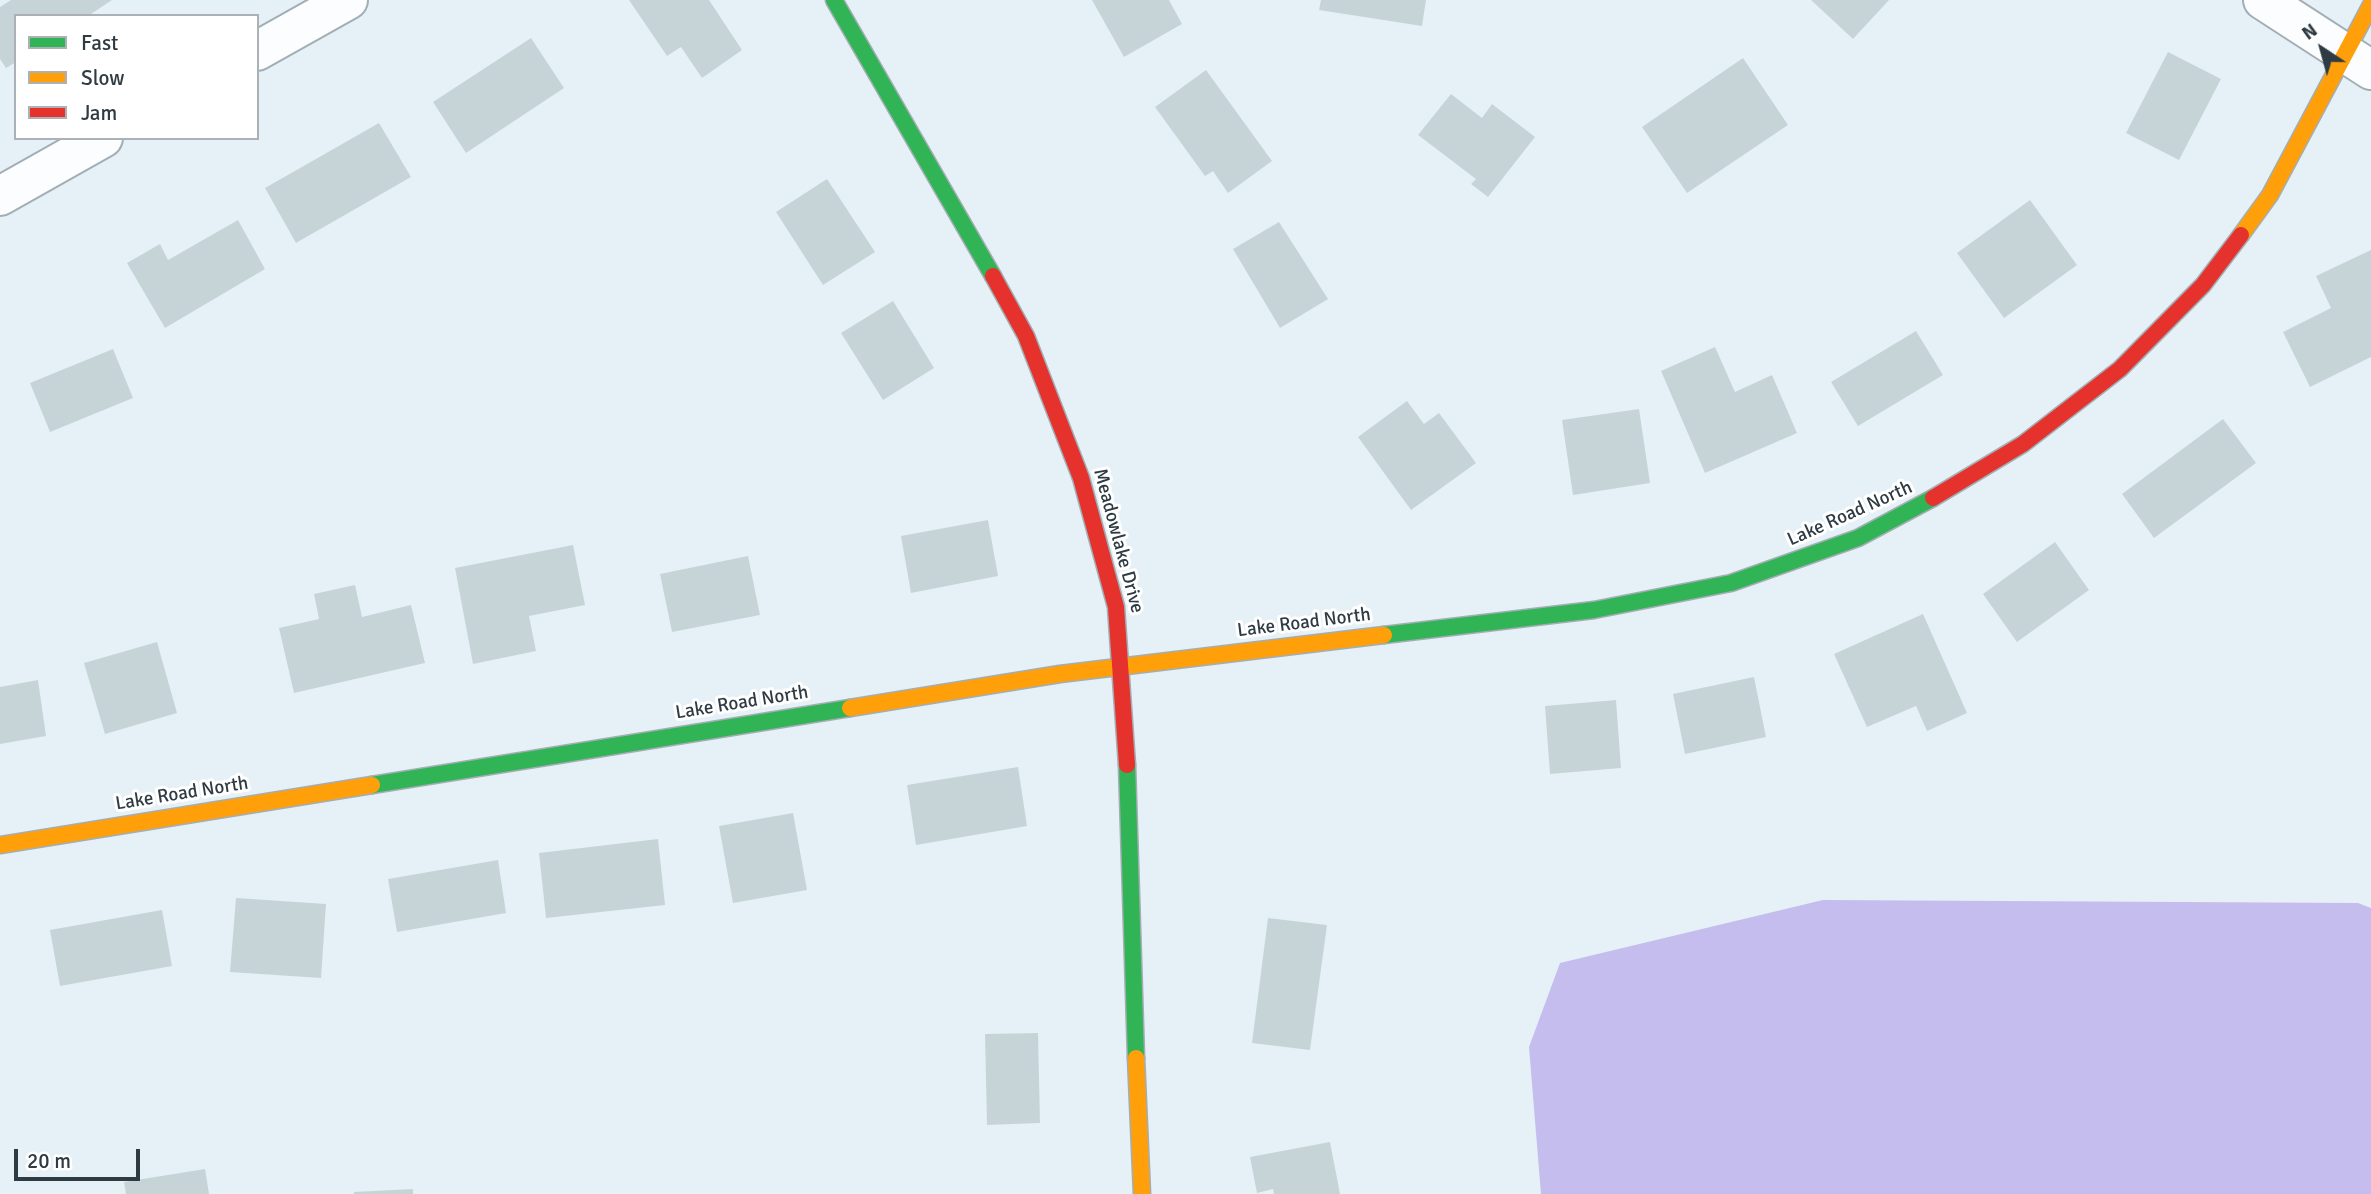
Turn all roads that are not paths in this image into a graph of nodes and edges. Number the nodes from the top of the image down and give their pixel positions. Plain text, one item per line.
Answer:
1 (348, 0) edge
2 (834, 0) edge
3 (2263, 0) edge
4 (2371, 5) edge
5 (259, 50) edge
6 (2359, 61) edge
7 (99, 140) edge
8 (0, 196) edge
9 (1122, 665) junction
10 (0, 845) edge
11 (1142, 1194) edge

1 - 5 street
2 - 9 street, Meadowlake Drive
3 - 6 street
4 - 6 street, Lake Road North
6 - 9 street, Lake Road North
7 - 8 street
9 - 10 street, Lake Road North
9 - 11 street, Meadowlake Drive

